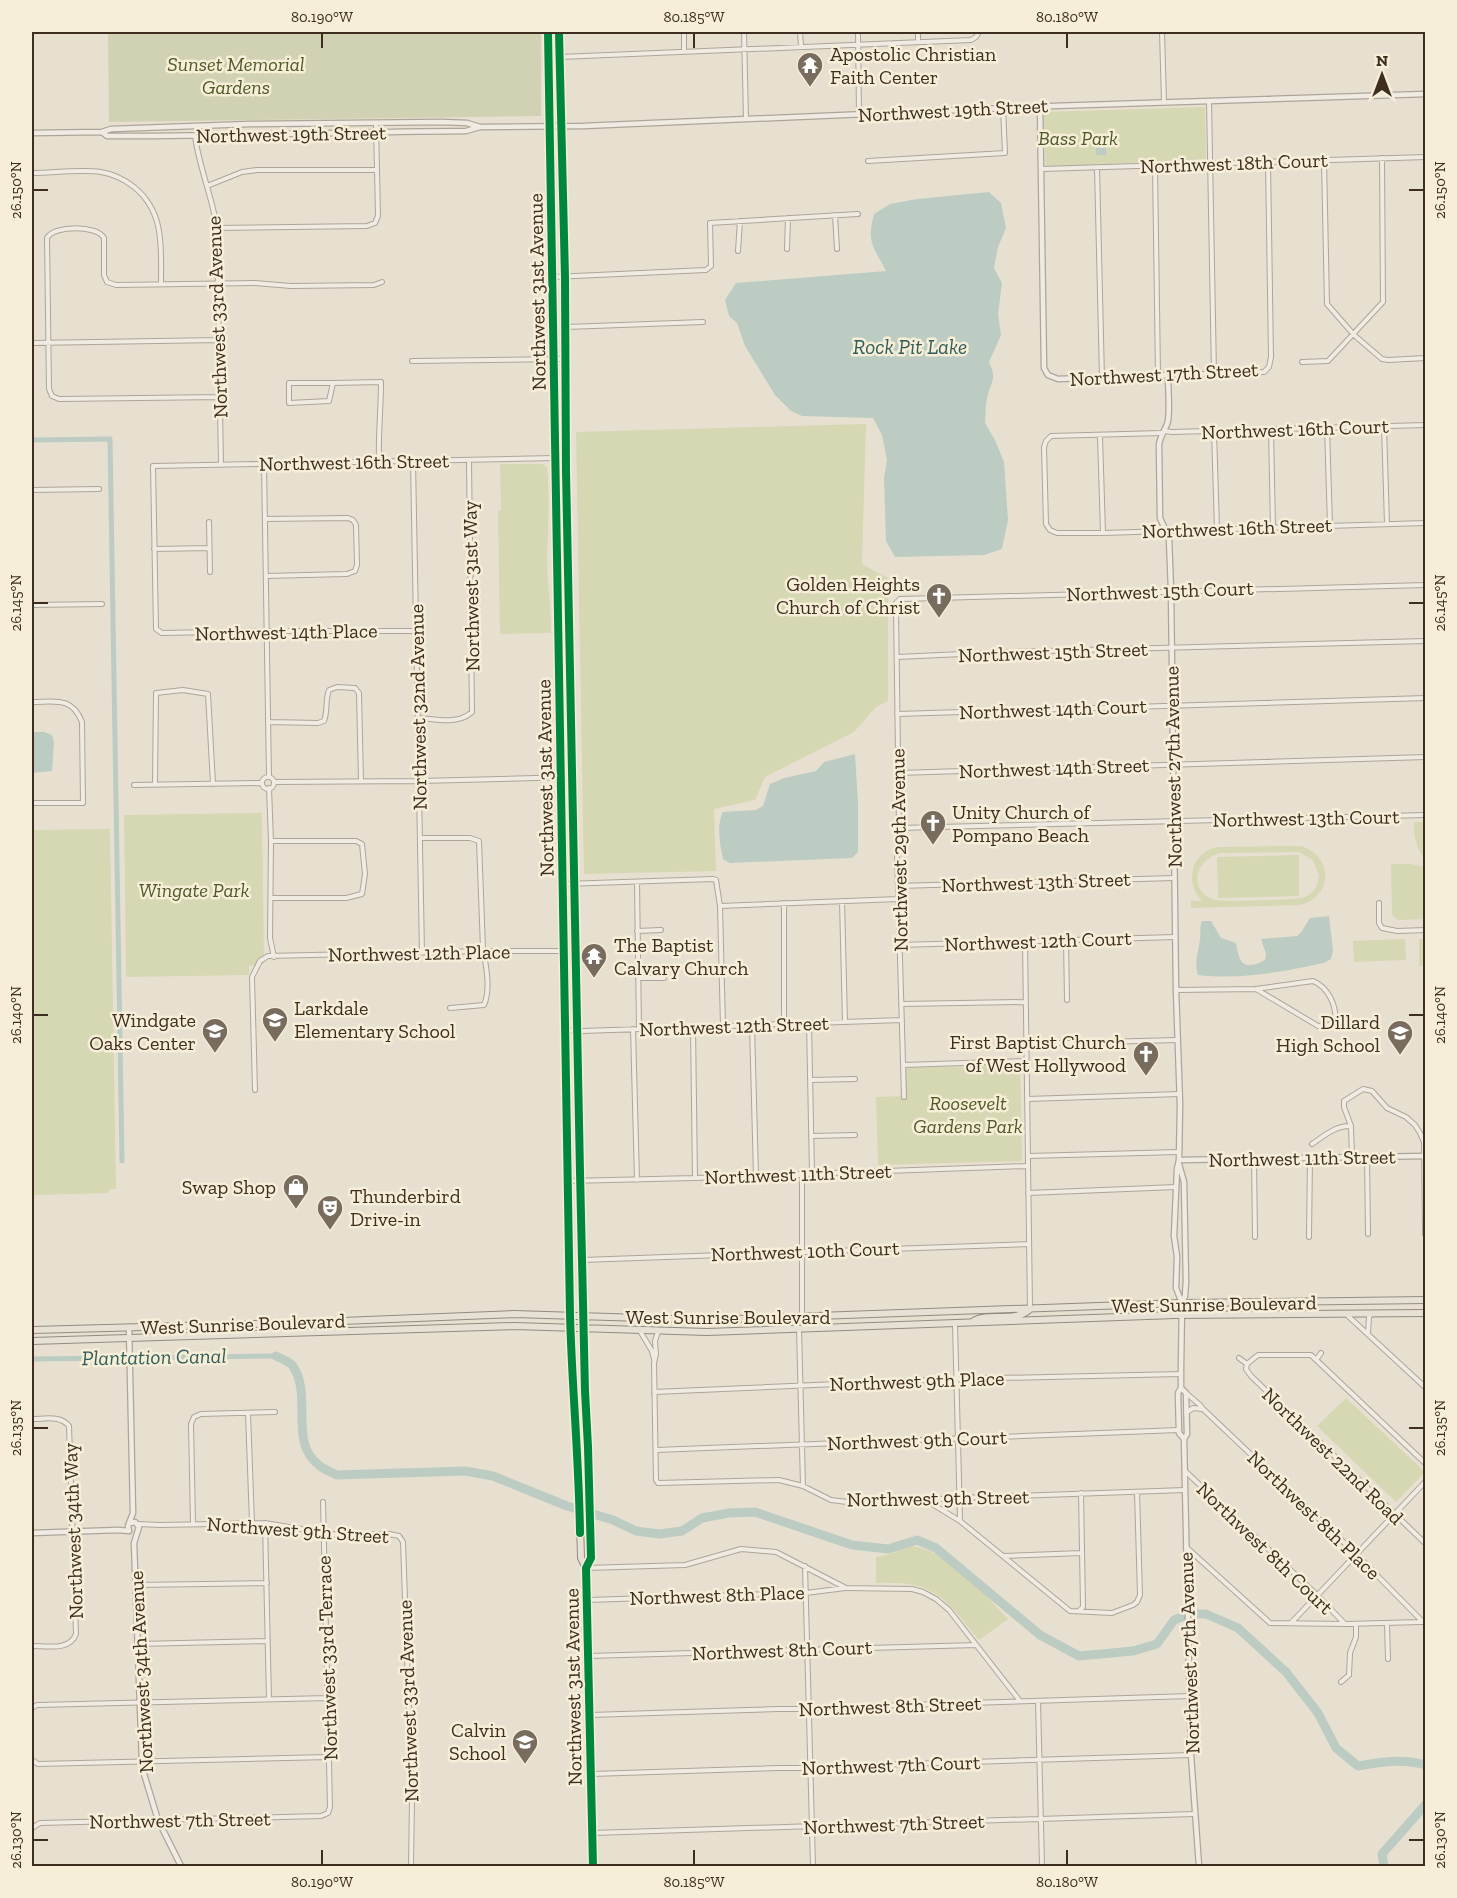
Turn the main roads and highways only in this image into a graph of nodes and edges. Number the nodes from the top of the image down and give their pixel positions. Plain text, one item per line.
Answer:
1 (548, 32) edge
2 (559, 32) edge
3 (555, 458) junction
4 (566, 471) junction
5 (565, 951) junction
6 (576, 970) junction
7 (1425, 1300) edge
8 (1030, 1309) junction
9 (1425, 1313) edge
10 (570, 1315) junction
11 (583, 1316) junction
12 (802, 1318) junction
13 (814, 1318) junction
14 (971, 1323) junction
15 (570, 1329) junction
16 (583, 1329) junction
17 (783, 1329) junction
18 (799, 1329) junction
19 (32, 1330) edge
20 (32, 1341) edge
21 (578, 1452) junction
22 (589, 1467) junction
23 (586, 1568) junction
24 (593, 1866) edge

1 - 3 main road, Northwest 31st Avenue
2 - 4 main road, Northwest 31st Avenue
3 - 4 main road
3 - 5 main road, Northwest 31st Avenue
4 - 6 main road, Northwest 31st Avenue
5 - 6 main road
5 - 10 main road, Northwest 31st Avenue
6 - 11 main road, Northwest 31st Avenue
7 - 8 main road, West Sunrise Boulevard
8 - 13 main road, West Sunrise Boulevard
8 - 14 main road
9 - 14 main road, West Sunrise Boulevard
10 - 11 main road, West Sunrise Boulevard
10 - 15 main road, Northwest 31st Avenue
10 - 19 main road, West Sunrise Boulevard
11 - 12 main road, West Sunrise Boulevard
11 - 16 main road, Northwest 31st Avenue
12 - 13 main road, West Sunrise Boulevard
12 - 17 main road
13 - 18 main road
14 - 18 main road, West Sunrise Boulevard
15 - 16 main road, West Sunrise Boulevard
15 - 20 main road, West Sunrise Boulevard
15 - 21 main road, Northwest 31st Avenue
16 - 17 main road, West Sunrise Boulevard
16 - 22 main road, Northwest 31st Avenue
17 - 18 main road, West Sunrise Boulevard
21 - 22 main road
21 - 23 main road, Northwest 31st Avenue
22 - 23 main road, Northwest 31st Avenue
23 - 24 main road, Northwest 31st Avenue

